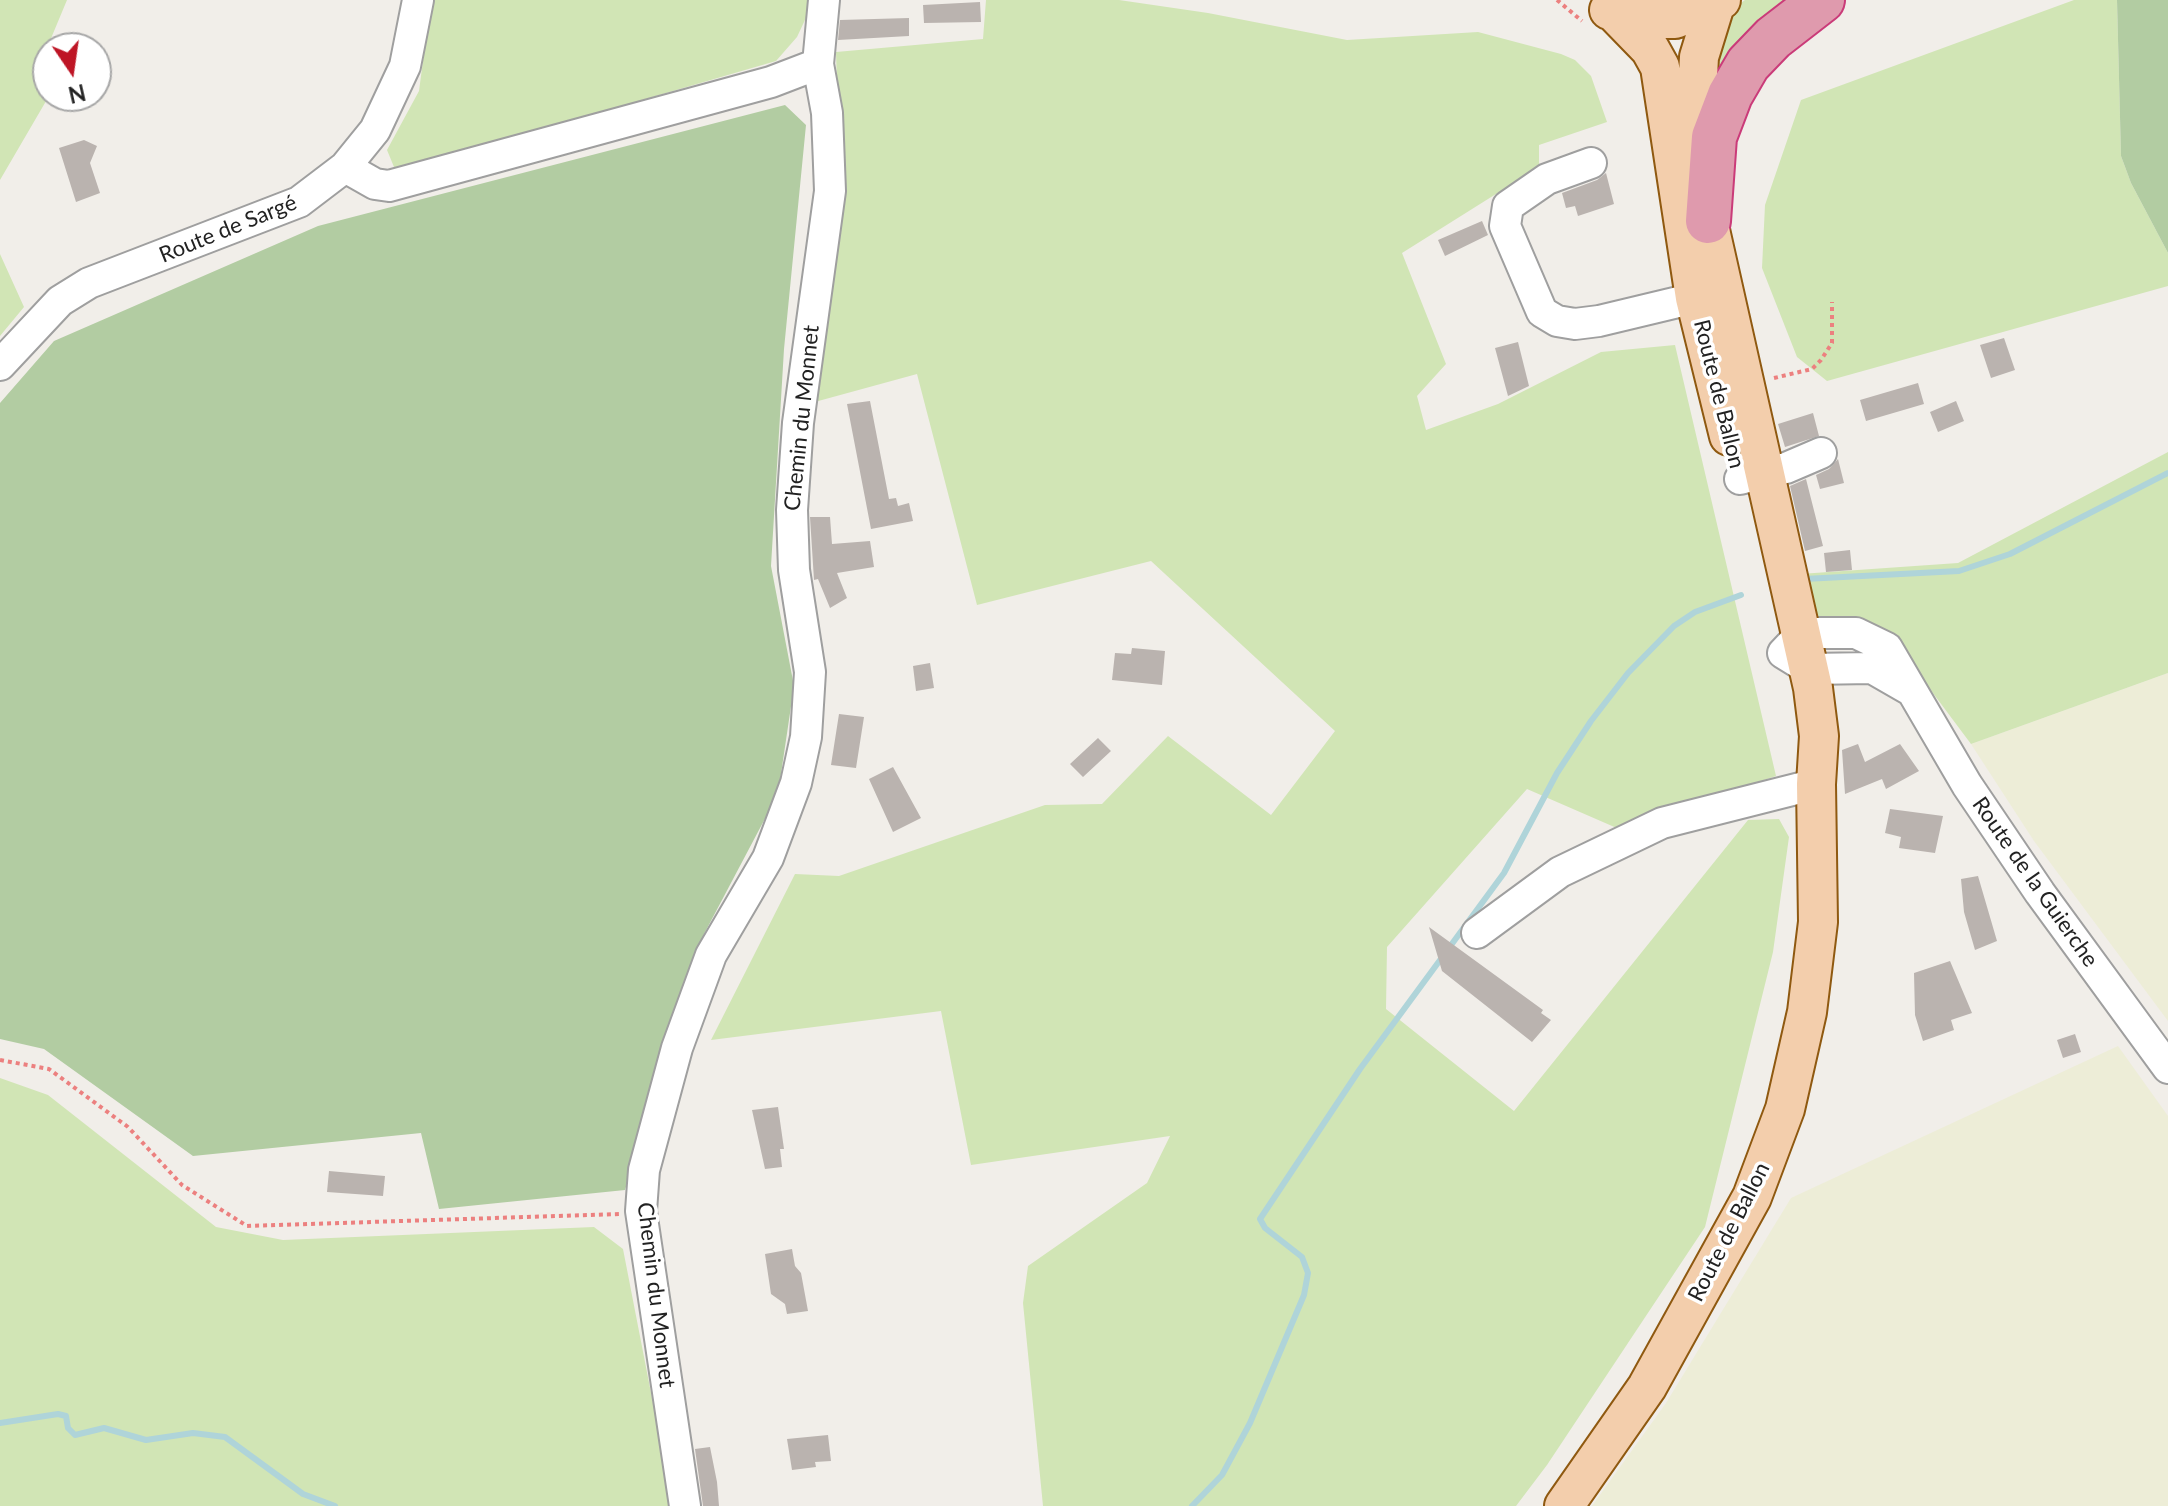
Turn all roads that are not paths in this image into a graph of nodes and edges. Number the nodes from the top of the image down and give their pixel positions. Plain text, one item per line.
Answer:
1 (418, 0) edge
2 (824, 0) edge
3 (1822, 0) edge
4 (1718, 2) edge
5 (1605, 7) edge
6 (818, 64) junction
7 (1591, 163) dead end
8 (345, 167) junction
9 (1708, 221) junction
10 (1708, 290) junction
11 (0, 365) edge
12 (1821, 453) dead end
13 (1752, 476) junction
14 (1798, 652) junction
15 (1816, 784) junction
16 (1477, 933) dead end
17 (2168, 1068) edge
18 (685, 1506) edge
19 (1564, 1506) edge

1 - 8 street, Route de Sargé
2 - 6 street, Chemin du Monnet
3 - 9 highway
4 - 5 main road
4 - 9 main road, Route de Ballon
5 - 10 main road, Route de Ballon
6 - 8 street
6 - 18 street, Chemin du Monnet
7 - 10 street
8 - 11 street, Route de Sargé
9 - 10 main road, Route de Ballon
10 - 13 main road, Route de Ballon
10 - 13 main road, Route de Ballon
12 - 13 street
13 - 14 main road, Route de Ballon
14 - 15 main road, Route de Ballon
14 - 17 street, Route de la Guierche
15 - 16 street
15 - 19 main road, Route de Ballon

